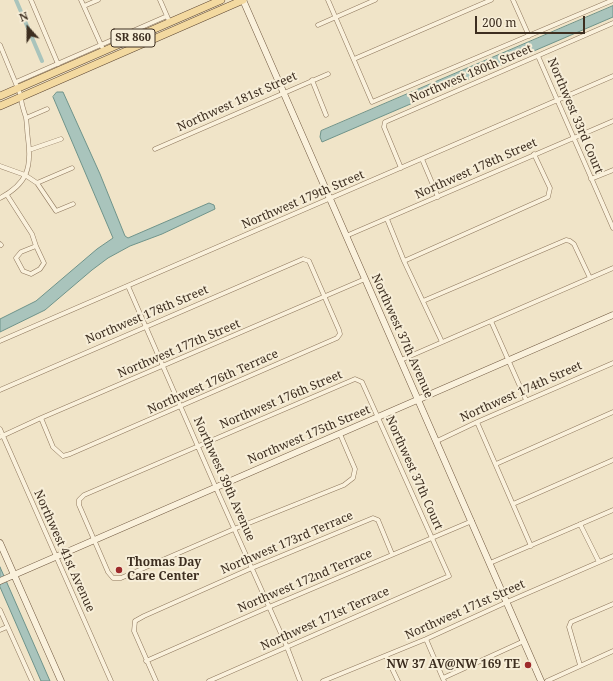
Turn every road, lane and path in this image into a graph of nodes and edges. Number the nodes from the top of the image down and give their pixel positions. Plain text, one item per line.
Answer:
1 (31, 0) edge
2 (82, 0) edge
3 (98, 0) edge
4 (160, 0) edge
5 (221, 0) edge
6 (243, 0) edge
7 (328, 0) edge
8 (375, 0) edge
9 (491, 0) edge
10 (513, 0) edge
11 (613, 0) edge
12 (84, 6) junction
13 (335, 17) junction
14 (168, 19) junction
15 (613, 23) edge
16 (318, 25) dead end
17 (529, 36) junction
18 (0, 45) edge
19 (102, 48) junction
20 (538, 56) junction
21 (354, 59) junction
22 (58, 64) junction
23 (94, 64) junction
24 (328, 74) dead end
25 (613, 76) edge
26 (312, 80) junction
27 (17, 85) junction
28 (284, 92) junction
29 (0, 96) edge
30 (21, 96) junction
31 (557, 100) junction
32 (0, 106) edge
33 (47, 109) dead end
34 (326, 115) dead end
35 (26, 118) junction
36 (613, 121) edge
37 (574, 138) junction
38 (61, 139) dead end
39 (155, 149) dead end
40 (30, 150) junction
41 (534, 154) junction
42 (422, 159) junction
43 (0, 166) edge
44 (72, 168) dead end
45 (401, 168) junction
46 (613, 170) edge
47 (25, 176) junction
48 (591, 179) junction
49 (37, 183) junction
50 (6, 195) junction
51 (438, 197) junction
52 (0, 198) edge
53 (330, 199) junction
54 (73, 204) dead end
55 (387, 219) junction
56 (611, 220) edge
57 (613, 228) edge
58 (346, 236) junction
59 (36, 246) junction
60 (404, 261) junction
61 (613, 268) edge
62 (590, 278) junction
63 (365, 279) junction
64 (128, 286) junction
65 (325, 296) junction
66 (423, 301) junction
67 (613, 315) edge
68 (491, 320) junction
69 (146, 326) junction
70 (0, 342) edge
71 (442, 342) junction
72 (400, 360) junction
73 (508, 361) junction
74 (613, 363) edge
75 (163, 367) junction
76 (360, 380) joint
77 (0, 390) edge
78 (418, 400) junction
79 (526, 400) junction
80 (181, 407) junction
81 (613, 412) edge
82 (378, 417) junction
83 (40, 418) junction
84 (477, 422) junction
85 (0, 429) edge
86 (340, 434) junction
87 (1, 436) edge
88 (436, 441) junction
89 (198, 446) junction
90 (613, 460) edge
91 (496, 464) junction
92 (216, 488) junction
93 (513, 504) junction
94 (613, 510) edge
95 (472, 521) junction
96 (580, 524) junction
97 (234, 529) junction
98 (432, 538) junction
99 (94, 540) junction
100 (0, 543) edge
101 (531, 546) junction
102 (392, 554) junction
103 (613, 556) edge
104 (56, 557) junction
105 (599, 562) junction
106 (490, 563) junction
107 (252, 568) junction
108 (14, 575) junction
109 (449, 576) joint
110 (3, 580) edge
111 (507, 602) junction
112 (613, 604) edge
113 (269, 606) junction
114 (0, 610) edge
115 (8, 627) junction
116 (0, 630) edge
117 (426, 639) junction
118 (524, 641) junction
119 (287, 647) junction
120 (613, 651) edge
121 (386, 656) junction
122 (146, 661) junction
123 (580, 666) junction
124 (444, 680) edge
125 (32, 681) edge
126 (61, 681) edge
127 (111, 681) edge
128 (156, 681) edge
129 (209, 681) edge
130 (300, 681) edge
131 (323, 681) edge
132 (398, 681) edge
133 (541, 681) edge
134 (547, 681) edge

1 - 22 street
2 - 12 street
3 - 12 street
4 - 14 street
5 - 14 main road, SR 860
6 - 23 main road, SR 860
6 - 28 street, Northwest 37th Avenue
7 - 13 street
8 - 13 street
9 - 21 street
10 - 17 street
11 - 17 street, Northwest 180th Street
12 - 19 street
13 - 16 street
13 - 21 street
14 - 19 main road, SR 860
15 - 20 street, Northwest 180th Street
17 - 21 street, Northwest 180th Street
18 - 27 street
19 - 22 street
19 - 23 main road
19 - 27 main road, SR 860
20 - 31 street, Northwest 33rd Court
20 - 45 street, Northwest 180th Street
22 - 27 street
23 - 30 main road, SR 860
24 - 26 street, Northwest 181st Street
25 - 31 street, Northwest 179th Street
26 - 28 street, Northwest 181st Street
26 - 34 street
27 - 29 main road, SR 860
27 - 30 street
28 - 39 street, Northwest 181st Street
28 - 53 street, Northwest 37th Avenue
30 - 32 main road, SR 860
30 - 35 street
31 - 37 street, Northwest 33rd Court
31 - 42 street, Northwest 179th Street
33 - 35 street
35 - 40 street
36 - 37 street, Northwest 178th Street
37 - 41 street, Northwest 178th Street
37 - 48 street, Northwest 33rd Court
38 - 40 street
40 - 47 street
41 - 51 street, Northwest 178th Street
41 - 60 street
42 - 45 street, Northwest 179th Street
42 - 51 street
43 - 47 street
44 - 49 street
45 - 53 street, Northwest 179th Street
46 - 48 street
47 - 49 street
47 - 50 street
48 - 56 street, Northwest 33rd Court
49 - 54 street
50 - 52 street
50 - 59 street
51 - 55 street, Northwest 178th Street
53 - 58 street, Northwest 37th Avenue
53 - 64 street, Northwest 179th Street
55 - 58 street, Northwest 178th Street
55 - 60 street
56 - 57 street, Northwest 33rd Court
58 - 63 street, Northwest 37th Avenue
59 - 59 street
60 - 66 street
61 - 62 street
62 - 66 street
62 - 68 street
63 - 65 street, Northwest 177th Street
63 - 72 street, Northwest 37th Avenue
64 - 69 street, Northwest 39th Avenue
64 - 70 street, Northwest 179th Street
65 - 69 street, Northwest 178th Street
65 - 75 street, Northwest 177th Street
65 - 80 street, Northwest 176th Terrace
66 - 71 street
67 - 73 street, Northwest 175th Street
68 - 71 street
68 - 73 street
69 - 75 street, Northwest 39th Avenue
69 - 77 street, Northwest 178th Street
71 - 72 street
72 - 78 street, Northwest 37th Avenue
73 - 78 street, Northwest 175th Street
73 - 79 street
74 - 79 street, Northwest 174th Street
75 - 80 street, Northwest 39th Avenue
75 - 83 street, Northwest 177th Street
76 - 82 street, Northwest 37th Court
76 - 89 street, Northwest 176th Street
78 - 82 street, Northwest 175th Street
78 - 88 street, Northwest 37th Avenue
79 - 84 street, Northwest 174th Street
80 - 83 street, Northwest 176th Terrace
80 - 89 street, Northwest 39th Avenue
81 - 91 street
82 - 86 street, Northwest 175th Street
82 - 98 street, Northwest 37th Court
83 - 87 street, Northwest 177th Street
84 - 88 street, Northwest 174th Street
84 - 91 street
85 - 87 street, Northwest 41st Avenue
86 - 92 street, Northwest 175th Street
86 - 97 street
87 - 104 street, Northwest 41st Avenue
88 - 95 street, Northwest 37th Avenue
89 - 92 street, Northwest 39th Avenue
89 - 99 street, Northwest 176th Street
90 - 93 street
91 - 93 street
92 - 97 street, Northwest 39th Avenue
92 - 99 street, Northwest 175th Street
93 - 101 street
94 - 96 street
95 - 98 street, Northwest 172nd Terrace
95 - 106 street, Northwest 37th Avenue
96 - 101 street
96 - 105 street
97 - 99 street
97 - 107 street, Northwest 39th Avenue
98 - 102 street, Northwest 172nd Terrace
98 - 109 street, Northwest 37th Court
99 - 104 street, Northwest 175th Street
100 - 108 street
101 - 106 street
102 - 107 street, Northwest 173rd Terrace
102 - 113 street, Northwest 172nd Terrace
103 - 105 street, Northwest 171st Street
104 - 108 street, Northwest 175th Street
104 - 127 street, Northwest 41st Avenue
105 - 111 street, Northwest 171st Street
106 - 111 street, Northwest 37th Avenue
107 - 113 street, Northwest 39th Avenue
107 - 122 street, Northwest 173rd Terrace
108 - 110 street, Northwest 175th Street
108 - 126 street
109 - 119 street, Northwest 171st Terrace
111 - 117 street, Northwest 171st Street
111 - 118 street, Northwest 37th Avenue
112 - 123 street
113 - 119 street, Northwest 39th Avenue
113 - 122 street, Northwest 172nd Terrace
114 - 115 street
115 - 116 street
115 - 125 street
117 - 121 street, Northwest 171st Street
117 - 124 street
118 - 124 street
118 - 133 street, Northwest 37th Avenue
119 - 129 street, Northwest 171st Terrace
119 - 130 street, Northwest 39th Avenue
120 - 123 street
121 - 131 street, Northwest 171st Street
121 - 132 street
122 - 128 street
123 - 134 street

